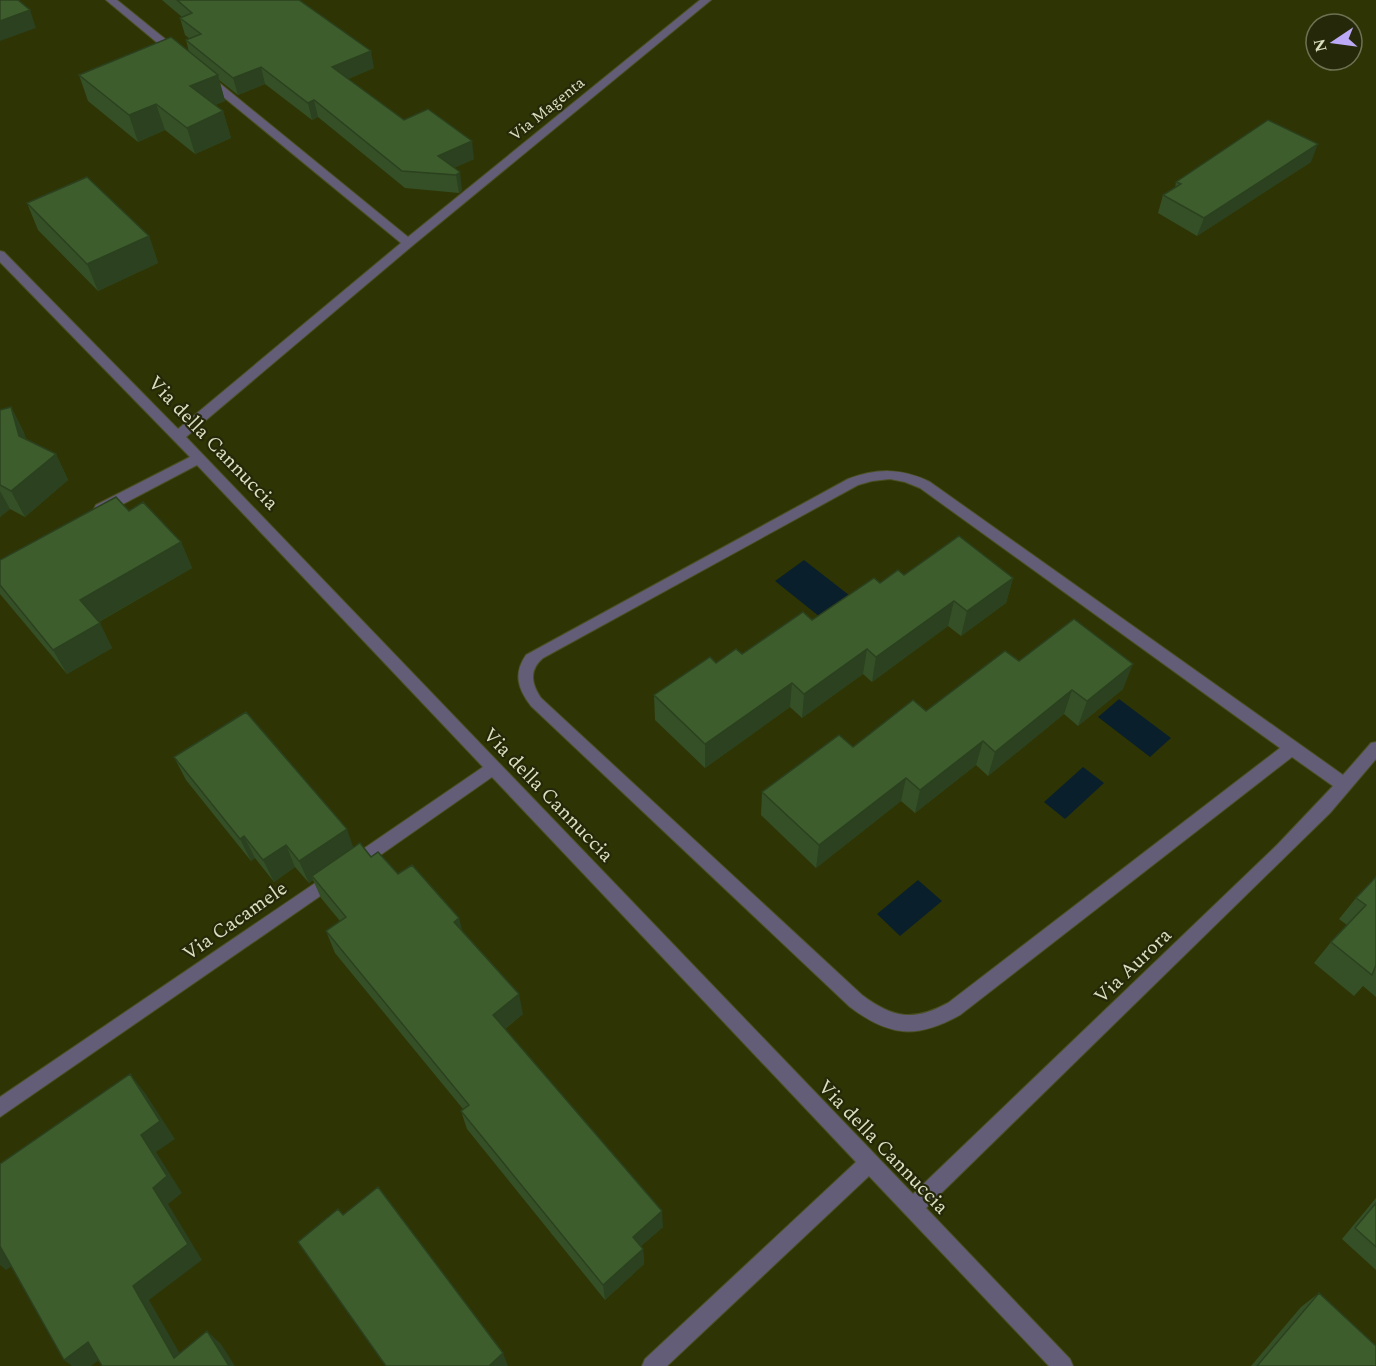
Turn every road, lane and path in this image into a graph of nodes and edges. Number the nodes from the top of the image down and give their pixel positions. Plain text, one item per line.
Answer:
1 (111, 0) edge
2 (706, 0) edge
3 (185, 61) edge
4 (194, 68) edge
5 (408, 243) junction
6 (0, 255) edge
7 (178, 436) junction
8 (199, 458) junction
9 (84, 518) edge
10 (1292, 748) junction
11 (1376, 748) edge
12 (493, 768) junction
13 (1344, 785) junction
14 (0, 1108) edge
15 (869, 1163) junction
16 (912, 1208) junction
17 (652, 1366) edge
18 (1063, 1366) edge

1 - 3 street
2 - 5 street, Via Magenta
4 - 5 street
5 - 7 street, Via Magenta
6 - 7 street, Via della Cannuccia
7 - 8 street, Via della Cannuccia
8 - 9 street
8 - 12 street, Via della Cannuccia
10 - 10 street
10 - 13 street
11 - 13 street, Via Aurora
12 - 14 street, Via Cacamele
12 - 15 street, Via della Cannuccia
13 - 16 street, Via Aurora
15 - 16 street, Via della Cannuccia
15 - 17 street
16 - 18 street, Via della Cannuccia

